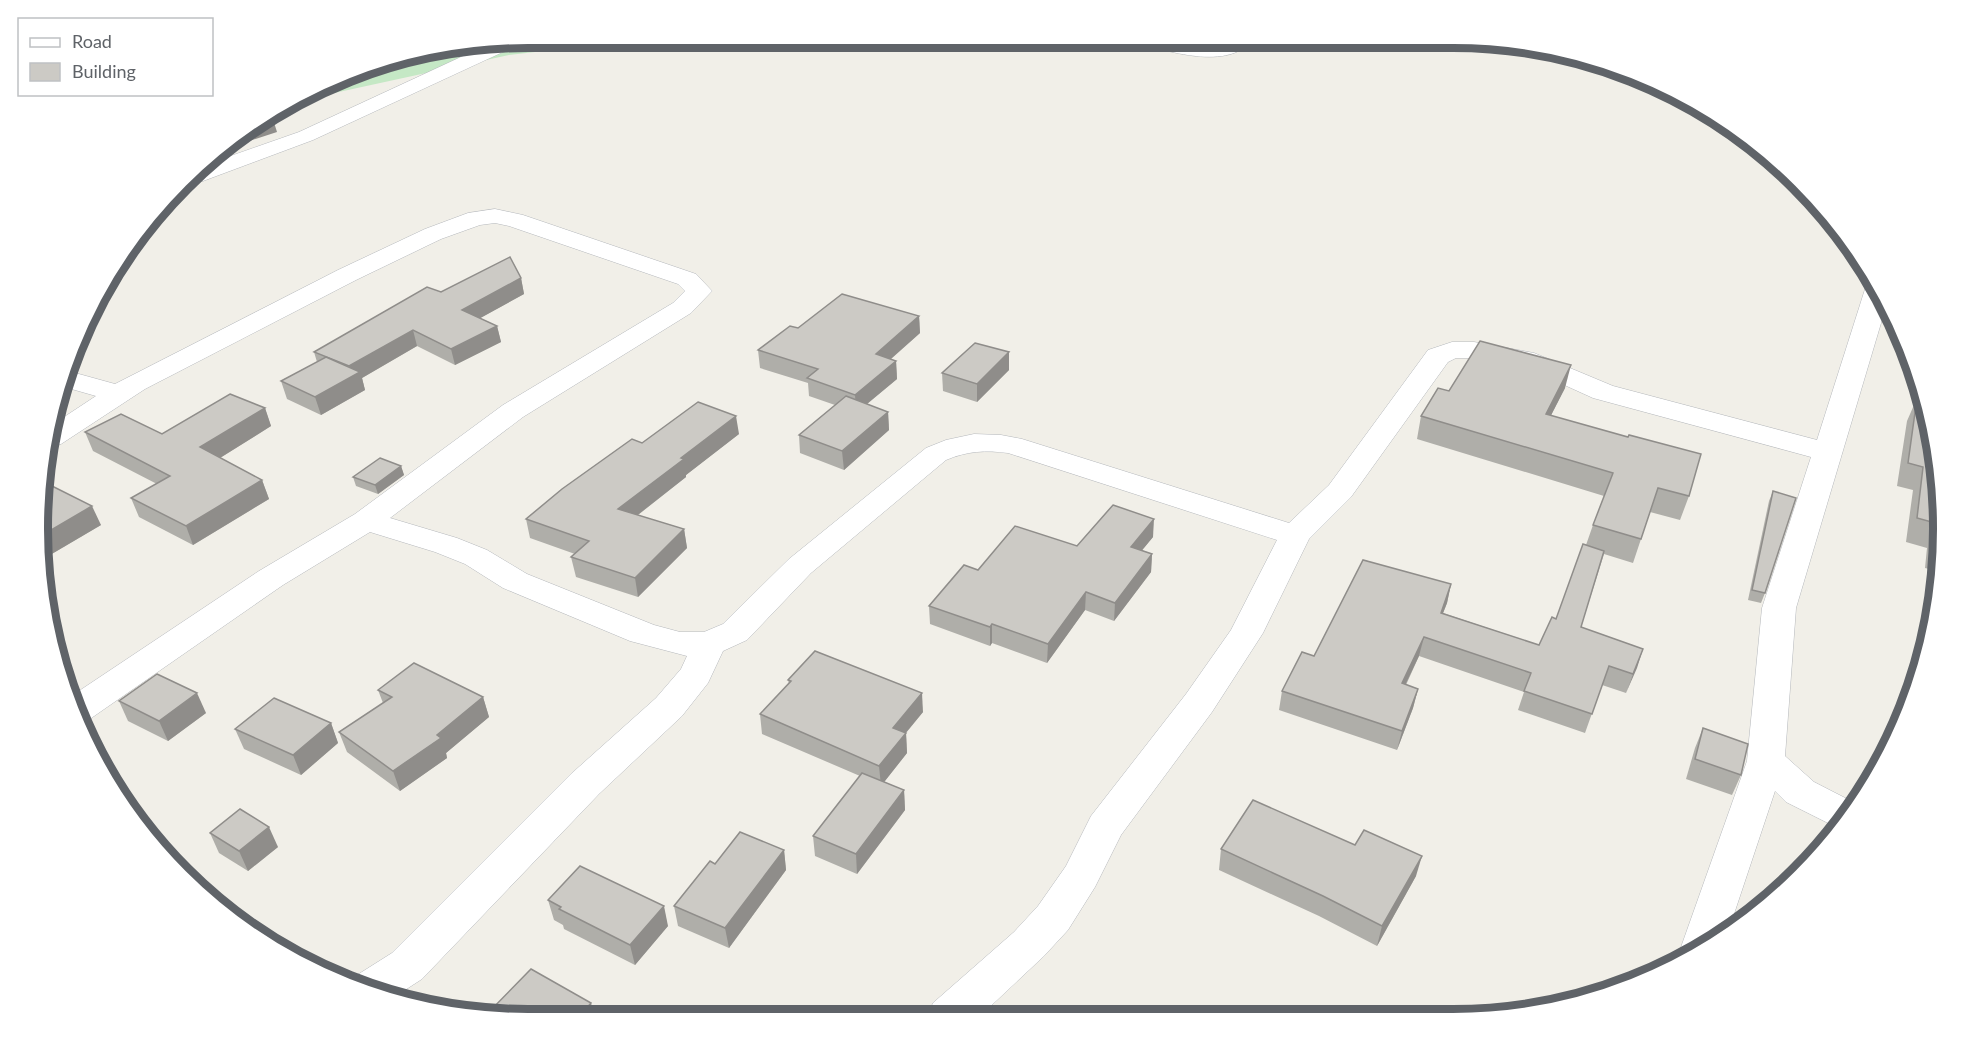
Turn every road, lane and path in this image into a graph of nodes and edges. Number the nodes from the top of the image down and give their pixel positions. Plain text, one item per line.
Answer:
1 (1184, 48) edge
2 (1230, 48) edge
3 (493, 49) edge
4 (207, 172) edge
5 (1875, 300) edge
6 (72, 380) edge
7 (118, 394) junction
8 (57, 434) edge
9 (1828, 452) junction
10 (366, 521) junction
11 (1295, 535) junction
12 (709, 644) junction
13 (83, 706) edge
14 (1766, 761) junction
15 (1840, 813) edge
16 (1706, 937) edge
17 (378, 984) edge
18 (958, 1009) edge

1 - 2 street
3 - 4 street
5 - 9 street
6 - 7 street
7 - 8 street
7 - 10 street
9 - 11 street
9 - 14 street
10 - 12 street
10 - 13 street
11 - 12 street
11 - 18 street
12 - 17 street
14 - 15 street
14 - 16 street

